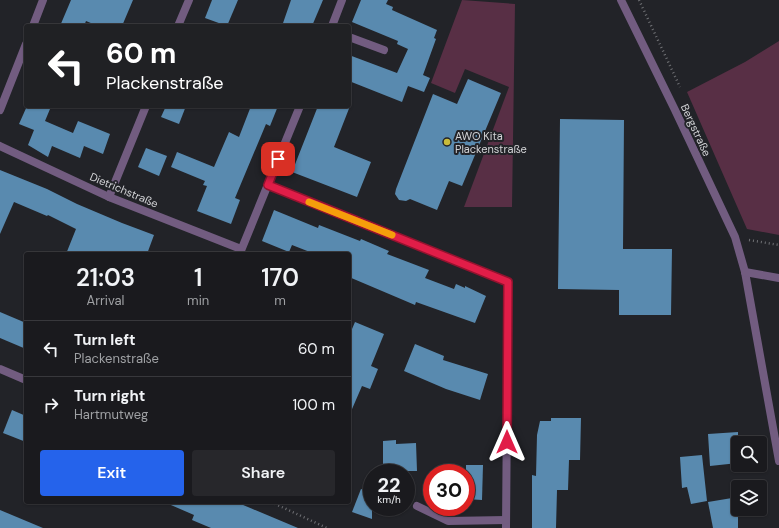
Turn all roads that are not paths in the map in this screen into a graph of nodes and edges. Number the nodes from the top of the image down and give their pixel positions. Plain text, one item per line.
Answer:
1 (43, 0) edge
2 (189, 0) edge
3 (342, 0) edge
4 (621, 0) edge
5 (34, 24) edge
6 (179, 24) edge
7 (333, 24) edge
8 (351, 38) edge
9 (24, 49) edge
10 (384, 50) dead end
11 (145, 108) edge
12 (299, 108) edge
13 (0, 110) edge
14 (0, 146) edge
15 (268, 185) junction
16 (109, 197) junction
17 (240, 252) edge
18 (745, 272) junction
19 (779, 278) edge
20 (0, 369) edge
21 (24, 379) edge
22 (779, 461) edge
23 (417, 506) dead end
24 (506, 524) edge

1 - 5 street
2 - 6 street
3 - 7 street
4 - 18 street, Bergstraße
8 - 10 street
9 - 13 street
11 - 16 street
12 - 15 street
14 - 16 street, Dietrichstraße
15 - 17 street
15 - 24 street
16 - 17 street, Dietrichstraße
18 - 19 street
18 - 22 street, Bergstraße
20 - 21 street
23 - 24 street

